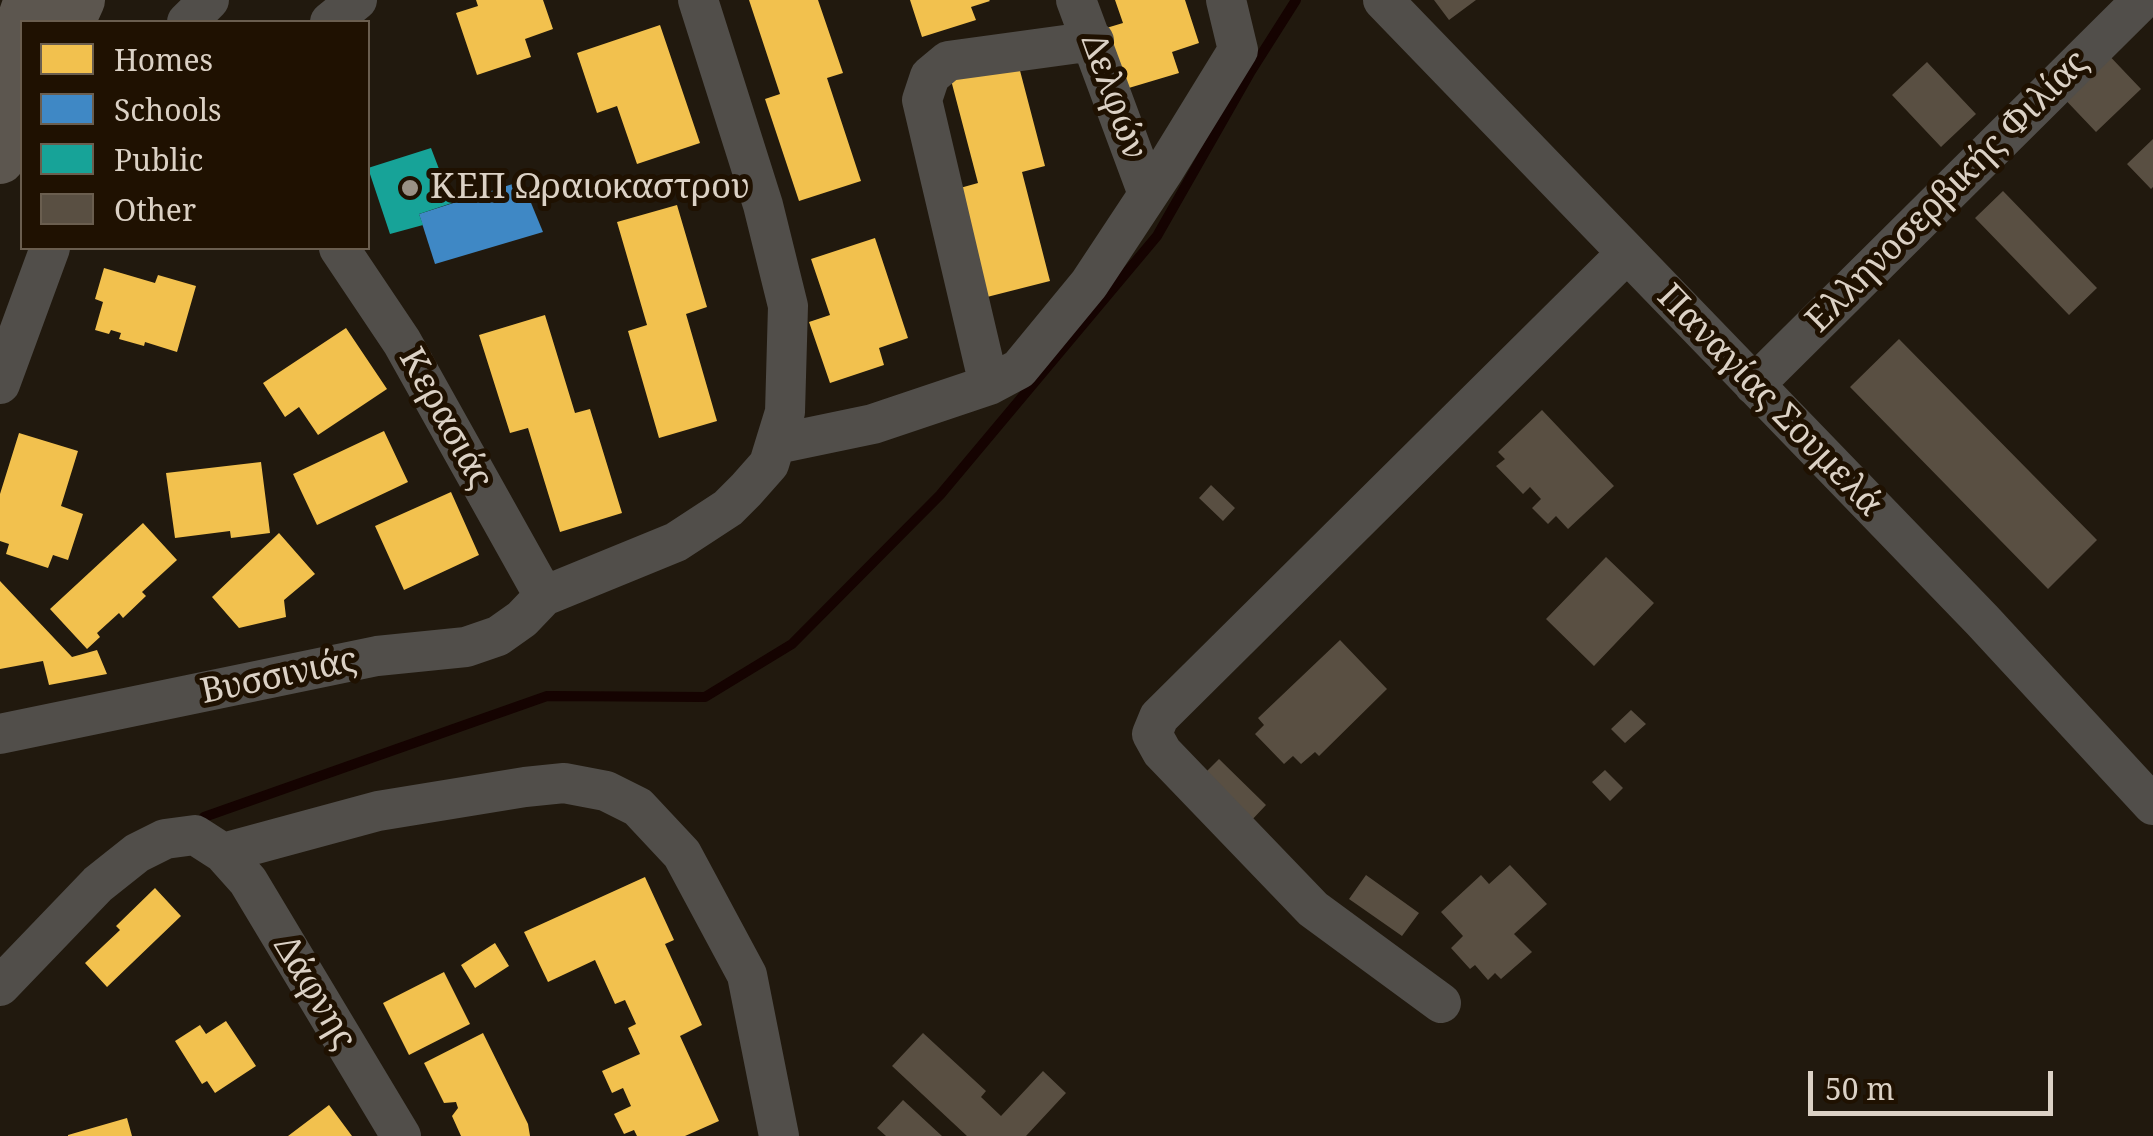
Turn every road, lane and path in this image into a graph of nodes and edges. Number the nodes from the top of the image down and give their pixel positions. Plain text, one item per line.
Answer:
1 (209, 0) edge
2 (357, 0) edge
3 (698, 0) edge
4 (1076, 0) edge
5 (1226, 0) edge
6 (1383, 0) edge
7 (2142, 0) edge
8 (190, 20) edge
9 (332, 20) edge
10 (20, 28) edge
11 (1094, 42) junction
12 (0, 83) edge
13 (20, 124) edge
14 (0, 159) edge
15 (1148, 194) junction
16 (49, 250) edge
17 (340, 250) edge
18 (1626, 254) junction
19 (0, 384) edge
20 (1754, 384) junction
21 (989, 385) junction
22 (777, 444) junction
23 (544, 596) junction
24 (0, 734) edge
25 (2153, 805) edge
26 (222, 853) junction
27 (0, 986) edge
28 (1441, 1003) dead end
29 (401, 1136) edge
30 (779, 1136) edge

1 - 8 street
2 - 9 street
3 - 22 street
4 - 11 street, Δελφών
5 - 15 street
6 - 18 street, Παναγίας Σουμελά
7 - 20 street, Ελληνοσερβικής Φιλίας
10 - 12 main road
11 - 15 street, Δελφών
11 - 21 street
13 - 14 main road
15 - 21 street
16 - 19 street
17 - 23 street, Κερασιάς
18 - 20 street, Παναγίας Σουμελά
18 - 28 street
20 - 25 street, Παναγίας Σουμελά
21 - 22 street
22 - 23 street
23 - 24 street, Βυσσινιάς
26 - 27 street
26 - 29 street, Δάφνης
26 - 30 street

